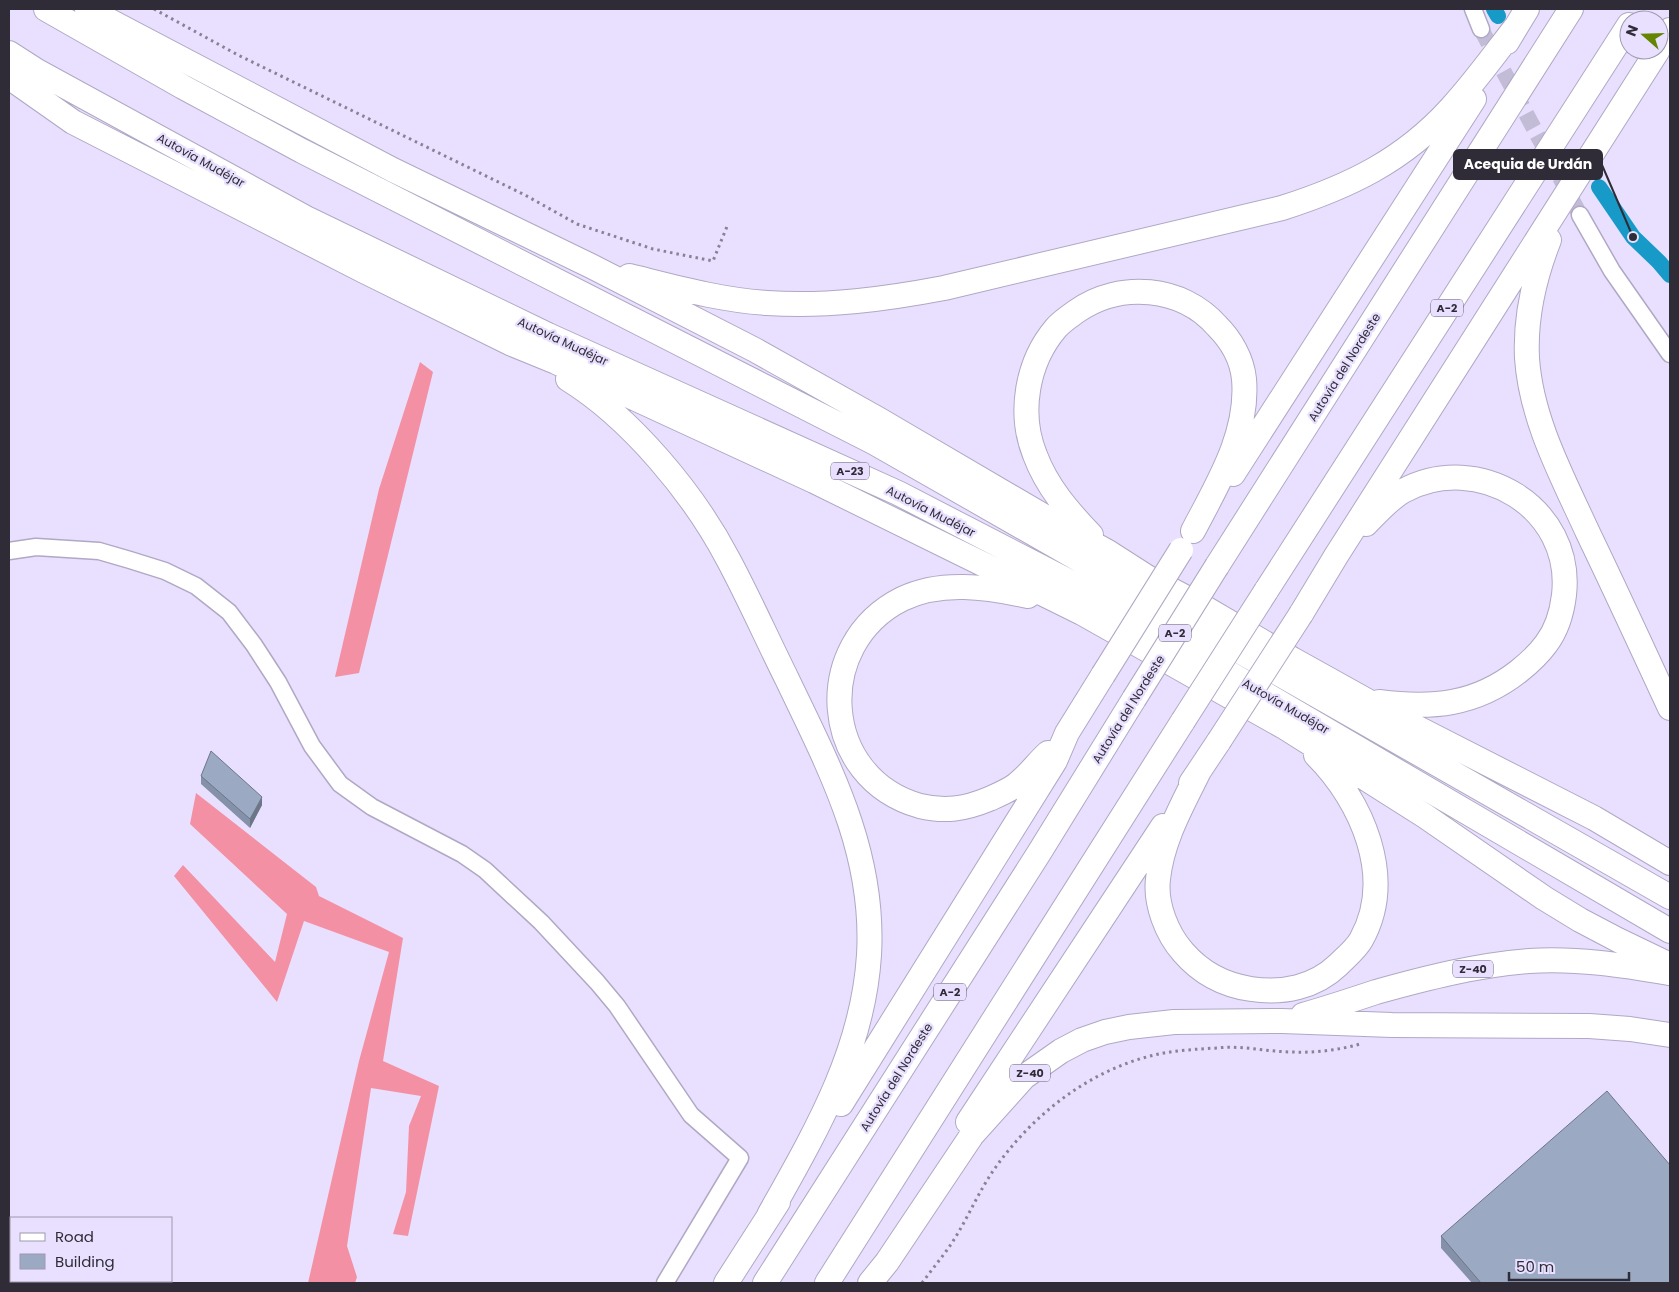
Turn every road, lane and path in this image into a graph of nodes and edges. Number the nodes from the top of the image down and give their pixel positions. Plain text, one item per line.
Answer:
1 (46, 9) edge
2 (87, 9) edge
3 (154, 9) edge
4 (1473, 9) edge
5 (1571, 9) edge
6 (1521, 18) edge
7 (1481, 29) tunnel mouth
8 (1619, 41) edge
9 (9, 53) edge
10 (1651, 60) edge
11 (9, 77) edge
12 (1593, 153) junction
13 (1580, 215) tunnel mouth
14 (728, 224) dead end
15 (591, 266) junction
16 (512, 344) junction
17 (1670, 354) edge
18 (1188, 541) junction
19 (9, 551) edge
20 (1108, 552) junction
21 (1336, 556) junction
22 (1082, 613) junction
23 (1366, 700) junction
24 (1670, 708) edge
25 (1286, 728) junction
26 (1066, 733) junction
27 (1199, 771) junction
28 (1670, 864) edge
29 (1670, 897) edge
30 (1670, 931) edge
31 (1670, 965) edge
32 (1670, 974) edge
33 (1282, 1021) junction
34 (1670, 1035) edge
35 (1366, 1042) dead end
36 (769, 1216) junction
37 (665, 1283) edge
38 (726, 1283) edge
39 (765, 1283) edge
40 (827, 1283) edge
41 (865, 1283) edge
42 (870, 1283) edge
43 (922, 1283) edge

1 - 29 highway, Autovía Mudéjar
2 - 15 highway
3 - 14 path
4 - 7 street
5 - 39 highway, Autovía del Nordeste / A-2, bridge
6 - 15 highway
6 - 18 highway
8 - 40 highway, A-2, bridge
9 - 30 highway, Autovía Mudéjar / A-23
10 - 12 highway
11 - 16 highway
12 - 21 highway
12 - 24 highway
13 - 17 street
15 - 20 highway
16 - 22 highway
16 - 36 highway
18 - 20 highway
18 - 26 highway, bridge
19 - 37 street
20 - 23 highway
21 - 23 highway
21 - 27 highway, bridge
22 - 25 highway
22 - 26 highway
23 - 28 highway
25 - 27 highway
25 - 31 highway
26 - 36 highway
27 - 41 highway
32 - 33 highway, Z-40
33 - 34 highway
33 - 42 highway, Z-40
35 - 43 path
36 - 38 highway

